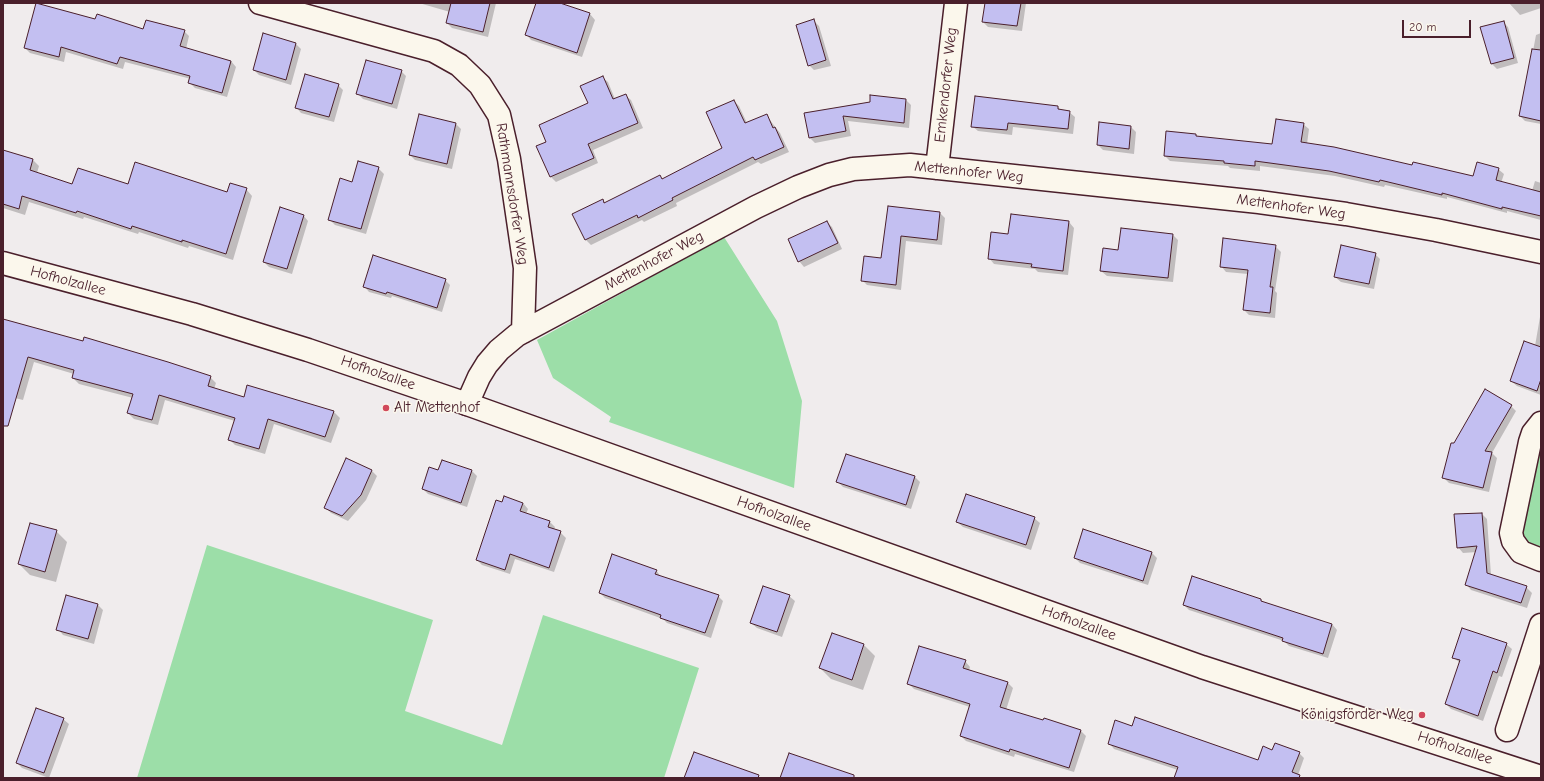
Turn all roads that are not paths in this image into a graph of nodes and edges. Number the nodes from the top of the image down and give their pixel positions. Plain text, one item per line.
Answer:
1 (260, 3) edge
2 (956, 3) edge
3 (937, 168) junction
4 (1541, 252) edge
5 (3, 263) edge
6 (523, 332) junction
7 (467, 404) junction
8 (1541, 422) edge
9 (1541, 560) edge
10 (1541, 625) edge
11 (1506, 730) dead end
12 (1541, 777) edge

1 - 6 street, Rathmannsdorfer Weg
2 - 3 street, Emkendorfer Weg
3 - 4 street, Mettenhofer Weg
3 - 6 street, Mettenhofer Weg
5 - 7 street, Hofholzallee
6 - 7 street, Mettenhofer Weg
7 - 12 street, Hofholzallee
8 - 9 street
10 - 11 street

